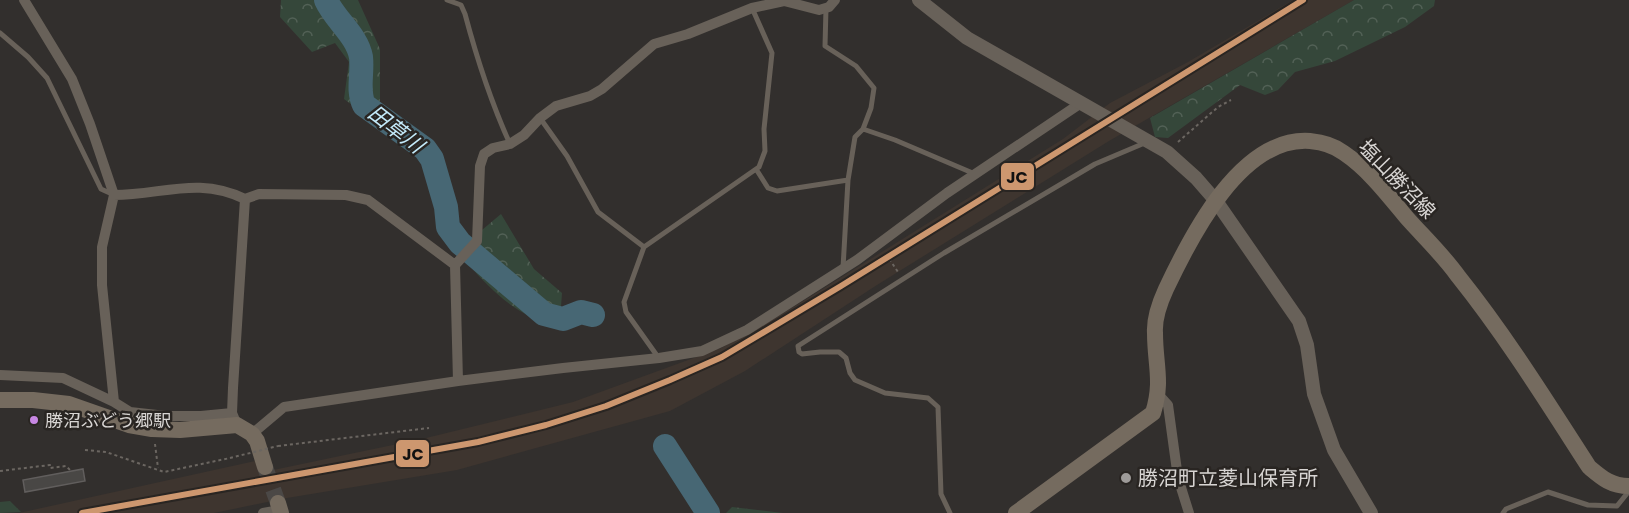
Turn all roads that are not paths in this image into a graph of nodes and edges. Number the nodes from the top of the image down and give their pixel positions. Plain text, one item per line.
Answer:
1 (24, 0) edge
2 (447, 0) edge
3 (919, 0) edge
4 (831, 4) edge
5 (752, 8) junction
6 (0, 33) edge
7 (1084, 105) junction
8 (540, 118) junction
9 (863, 129) junction
10 (1143, 139) junction
11 (510, 144) junction
12 (756, 169) junction
13 (975, 174) junction
14 (848, 180) junction
15 (114, 195) junction
16 (244, 199) junction
17 (1215, 201) junction
18 (644, 248) junction
19 (456, 264) junction
20 (843, 267) junction
21 (659, 358) junction
22 (0, 375) edge
23 (458, 381) junction
24 (1159, 395) junction
25 (0, 400) edge
26 (114, 402) junction
27 (235, 419) junction
28 (252, 434) junction
29 (265, 467) tunnel mouth
30 (1629, 486) edge
31 (1629, 491) edge
32 (280, 509) edge
33 (263, 513) edge
34 (950, 513) edge
35 (1016, 513) edge
36 (1189, 513) edge
37 (1371, 513) edge
38 (1503, 513) edge

1 - 15 street
2 - 11 lane
3 - 7 street
4 - 5 street
4 - 9 lane
5 - 8 street
5 - 12 lane
6 - 15 lane
7 - 10 street
7 - 13 street
8 - 11 street
8 - 18 lane
9 - 13 lane
9 - 14 lane
10 - 17 street
10 - 34 lane
11 - 19 street
12 - 14 lane
12 - 18 lane
13 - 20 street
14 - 20 lane
15 - 16 street
15 - 26 street
16 - 19 street
16 - 27 street
17 - 24 main road, 塩山勝沼線
17 - 30 main road, 塩山勝沼線
17 - 37 street
18 - 21 lane
19 - 23 street
20 - 21 street
21 - 23 street
22 - 26 street
23 - 28 street
24 - 35 main road
24 - 36 street
25 - 27 main road
26 - 27 street
27 - 28 main road
28 - 29 main road
31 - 38 lane
32 - 33 street

